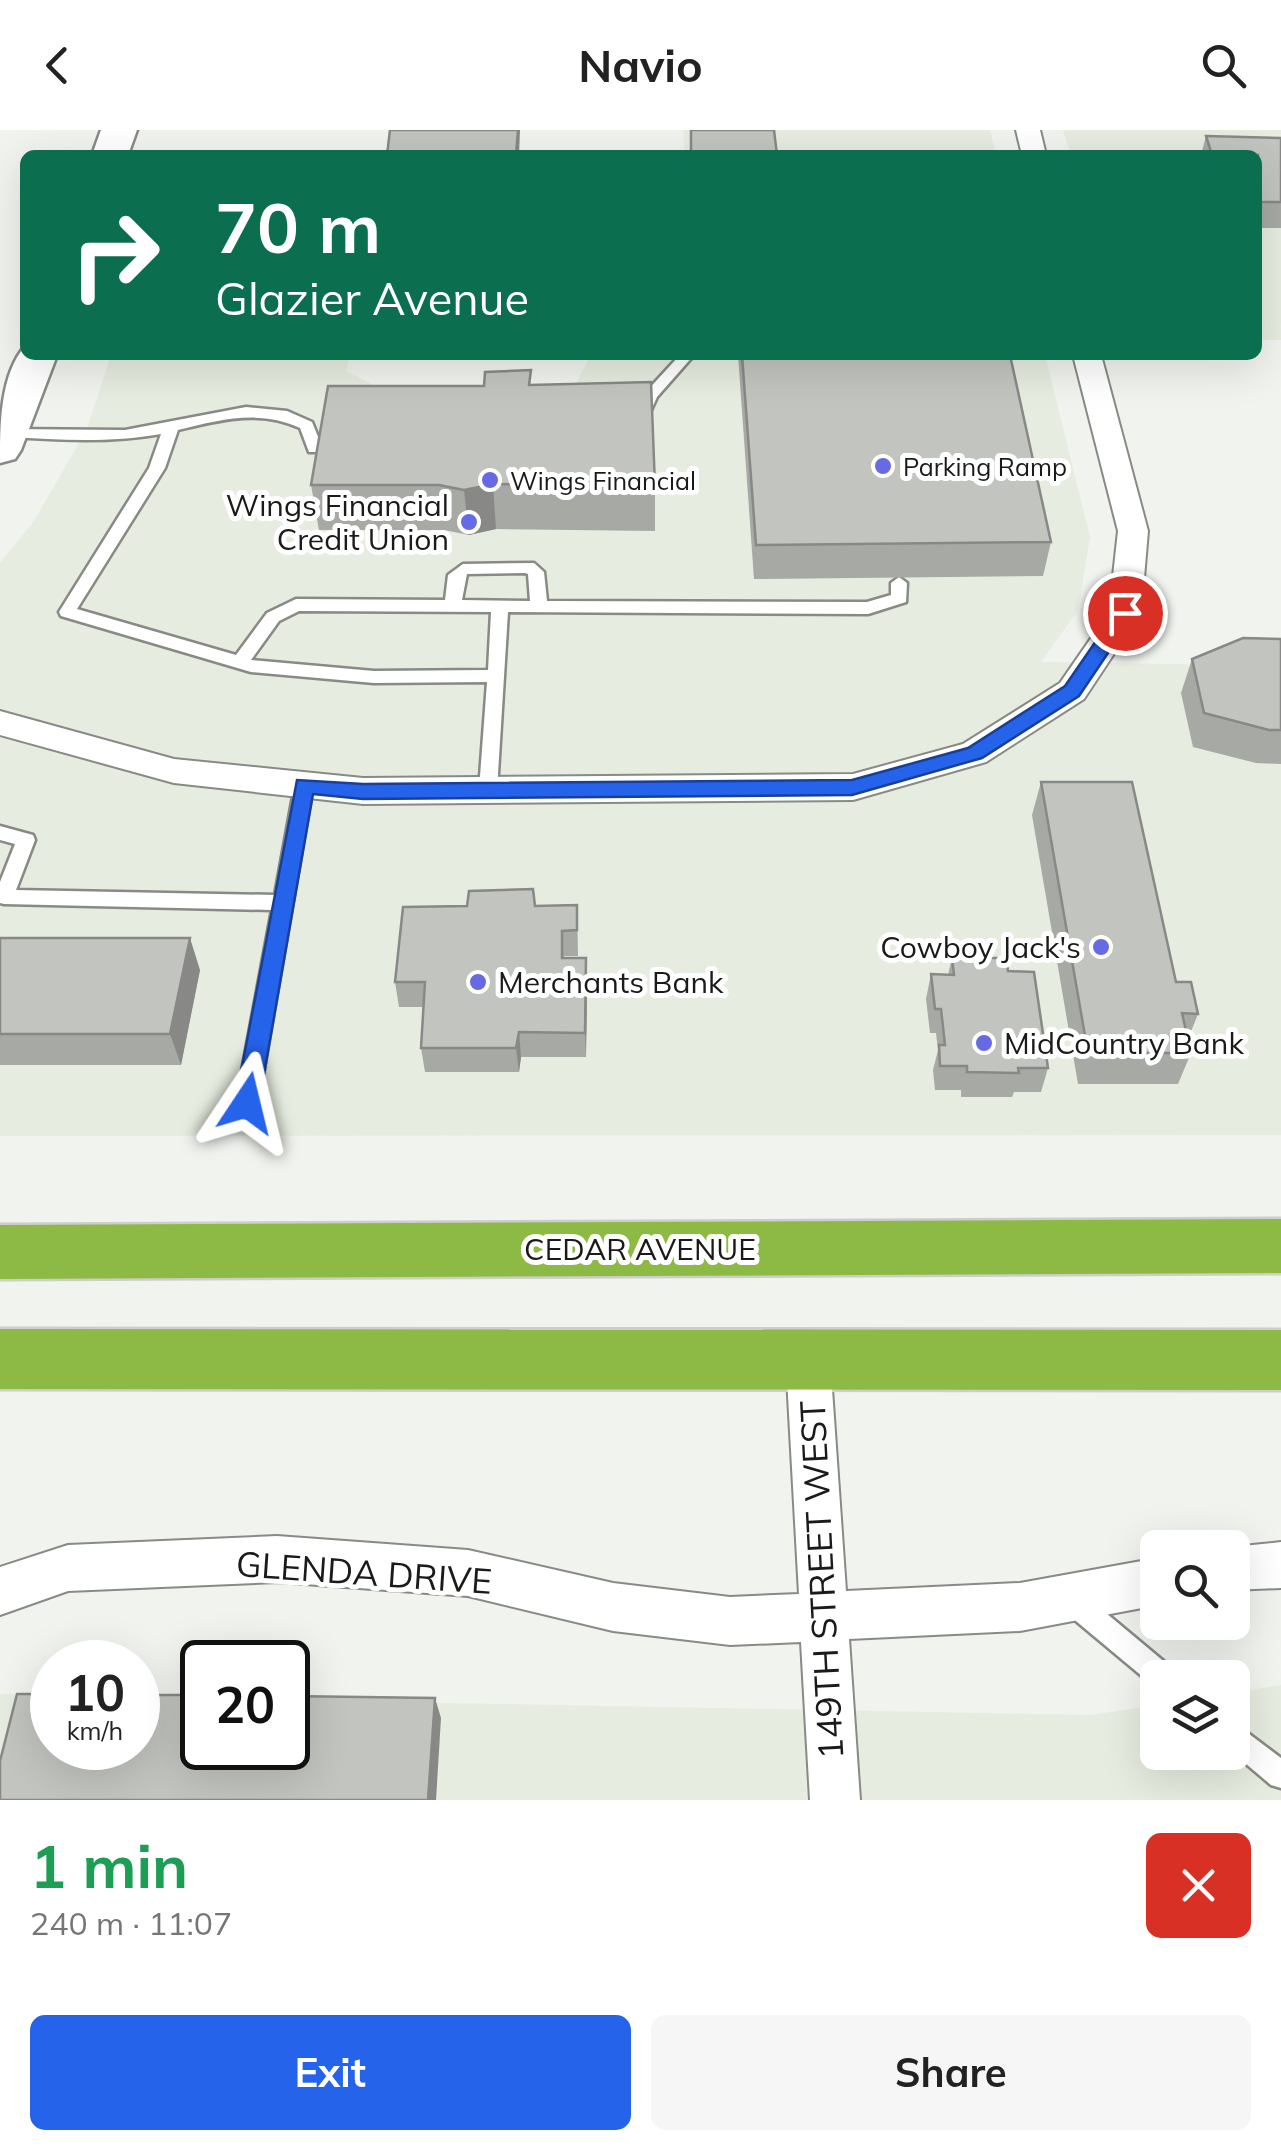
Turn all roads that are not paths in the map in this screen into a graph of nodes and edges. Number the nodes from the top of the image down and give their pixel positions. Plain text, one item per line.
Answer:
1 (35, 360) edge
2 (683, 360) edge
3 (1088, 360) edge
4 (172, 425) junction
5 (643, 426) edge
6 (3, 438) edge
7 (315, 449) edge
8 (899, 583) edge
9 (454, 606) junction
10 (500, 606) junction
11 (539, 607) junction
12 (240, 662) junction
13 (496, 676) junction
14 (0, 723) edge
15 (304, 785) junction
16 (488, 790) junction
17 (0, 833) edge
18 (6, 897) edge
19 (283, 903) junction
20 (247, 1103) dead end
21 (1281, 1246) edge
22 (0, 1252) edge
23 (0, 1359) edge
24 (808, 1360) junction
25 (1281, 1360) edge
26 (1281, 1564) edge
27 (1250, 1566) edge
28 (1140, 1584) edge
29 (0, 1591) edge
30 (1068, 1598) junction
31 (826, 1618) junction
32 (1142, 1660) edge
33 (1250, 1749) edge
34 (1281, 1775) edge
35 (834, 1800) edge

1 - 6 street
2 - 5 lane
3 - 16 street
4 - 6 lane
4 - 7 lane
4 - 12 lane
8 - 11 lane
9 - 10 lane
9 - 11 lane
9 - 12 lane
10 - 11 lane
10 - 13 lane
12 - 13 lane
13 - 16 lane
14 - 15 street
15 - 16 street
15 - 19 lane
17 - 18 lane
18 - 19 lane
19 - 20 lane
21 - 22 highway, CEDAR AVENUE
23 - 24 highway
24 - 25 highway
24 - 31 street, 149TH STREET WEST
26 - 27 street
28 - 30 street, GLENDA DRIVE
29 - 31 street, GLENDA DRIVE
30 - 31 street, GLENDA DRIVE
30 - 32 lane
31 - 35 street, 149TH STREET WEST
33 - 34 lane

